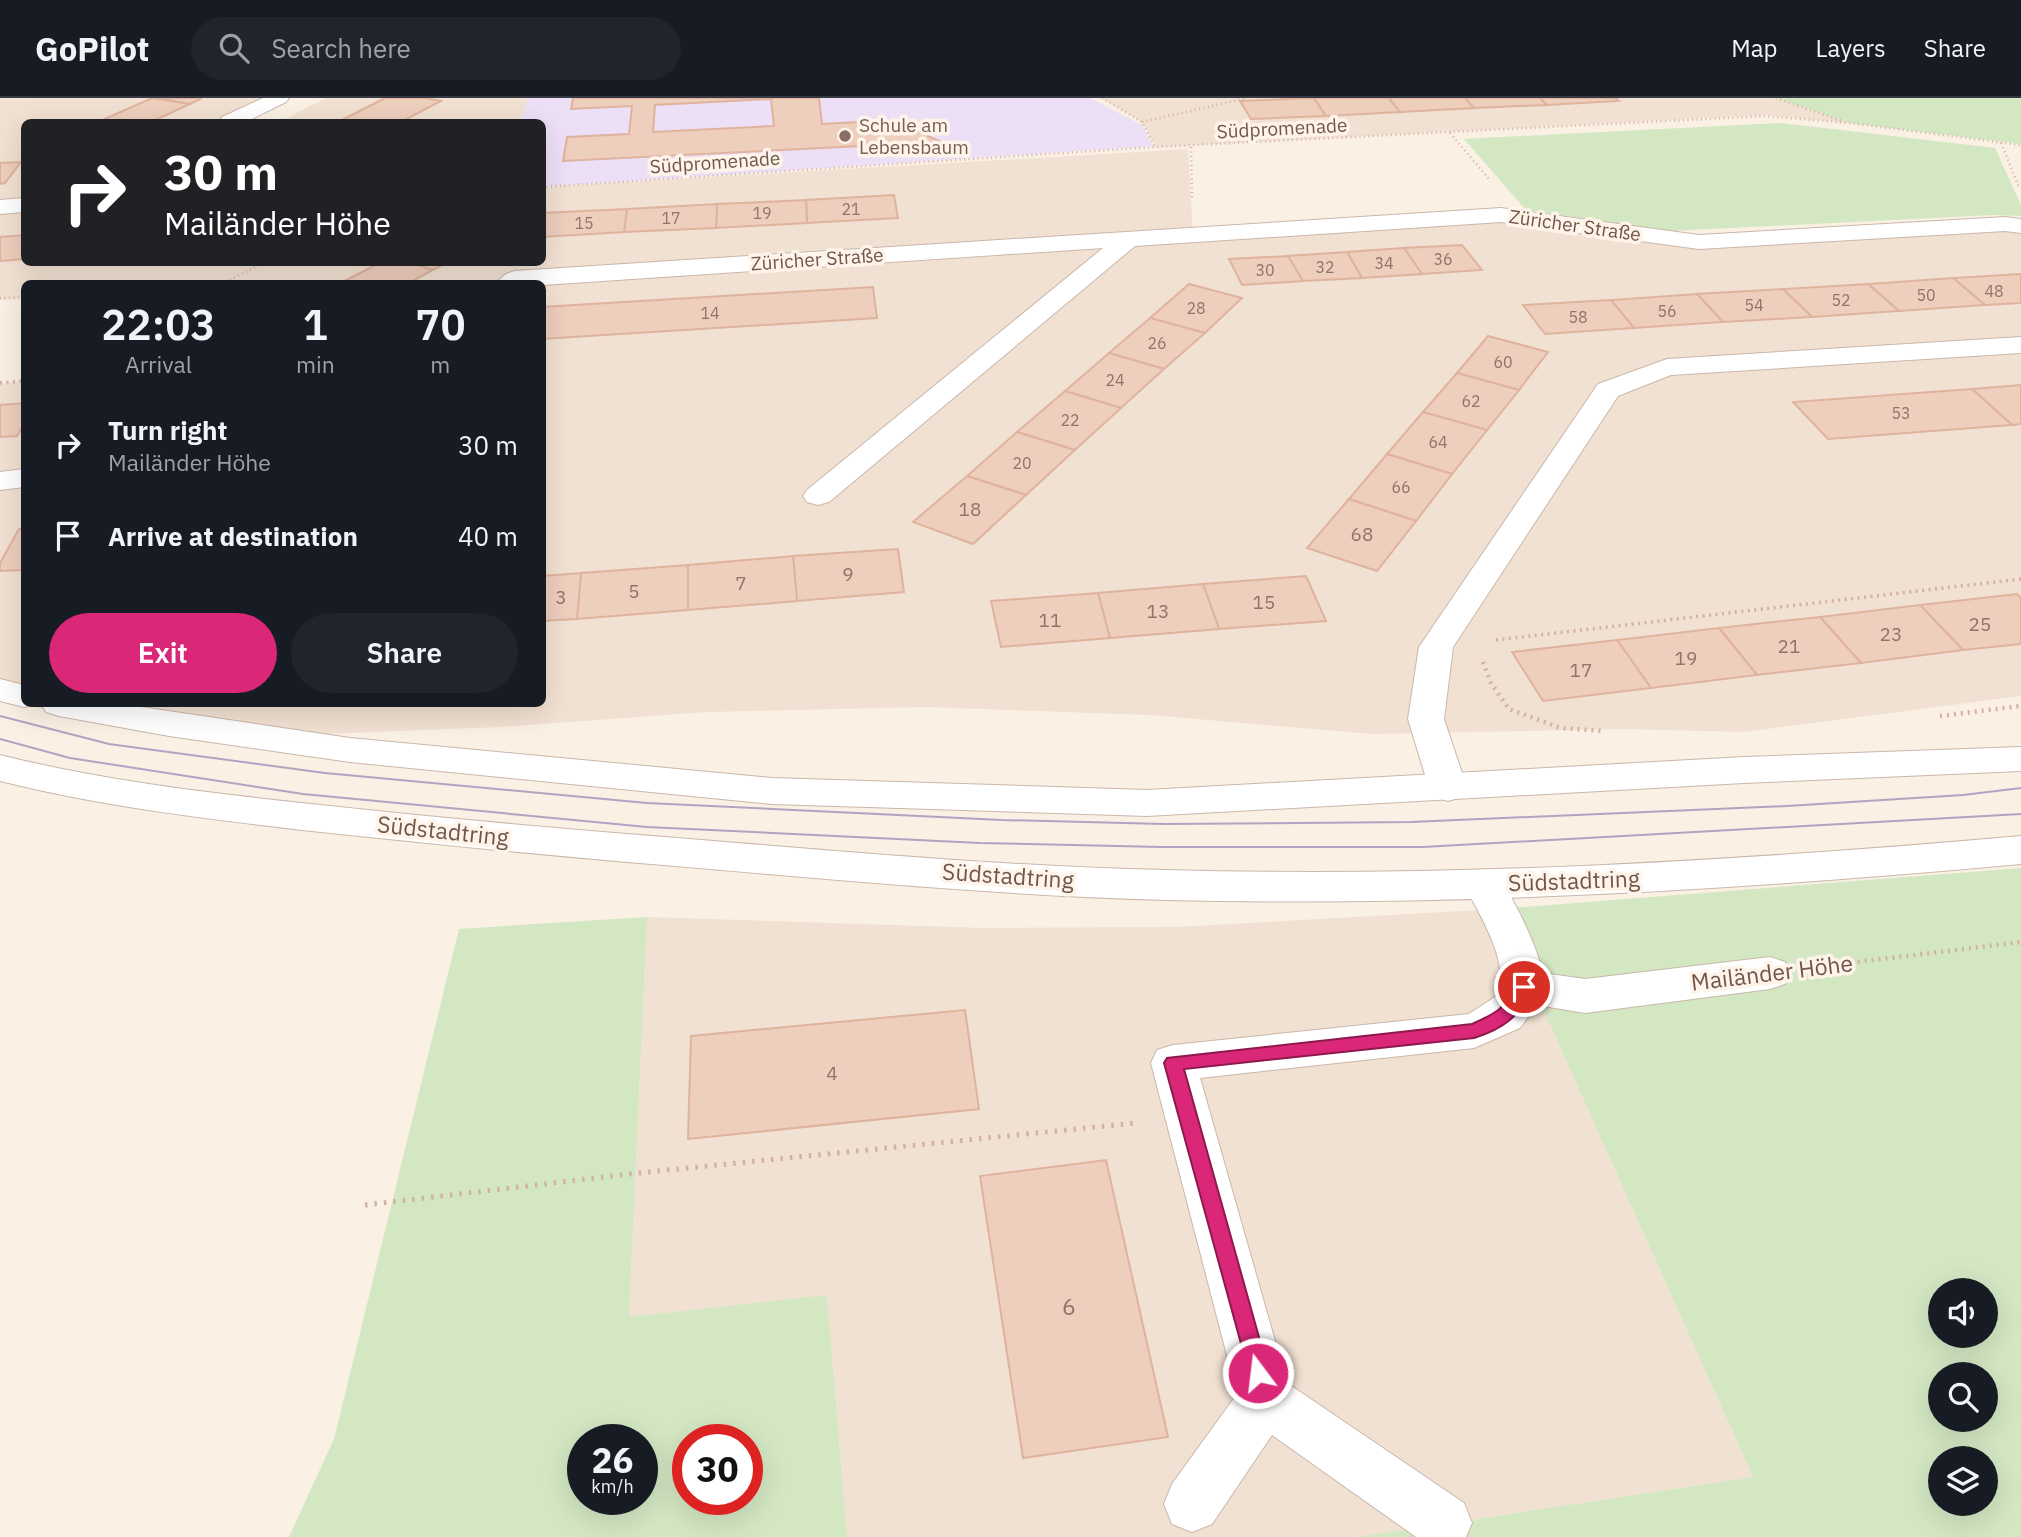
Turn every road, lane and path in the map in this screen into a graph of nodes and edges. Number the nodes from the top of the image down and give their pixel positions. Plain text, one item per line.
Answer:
1 (279, 98) edge
2 (1102, 98) edge
3 (1247, 98) edge
4 (1776, 98) edge
5 (236, 119) edge
6 (1142, 122) junction
7 (1849, 123) junction
8 (2001, 143) junction
9 (2021, 145) edge
10 (1155, 147) junction
11 (1191, 147) junction
12 (546, 187) edge
13 (2021, 191) edge
14 (21, 205) edge
15 (0, 207) edge
16 (2021, 226) edge
17 (1193, 234) junction
18 (1129, 239) junction
19 (257, 266) edge
20 (230, 280) edge
21 (513, 280) edge
22 (21, 297) edge
23 (0, 298) edge
24 (2021, 345) edge
25 (21, 381) edge
26 (0, 383) edge
27 (21, 478) edge
28 (0, 481) edge
29 (818, 496) dead end
30 (2021, 579) edge
31 (1486, 641) junction
32 (1436, 647) junction
33 (0, 690) edge
34 (21, 695) edge
35 (2021, 706) edge
36 (76, 707) edge
37 (1927, 718) dead end
38 (1616, 732) dead end
39 (2021, 759) edge
40 (0, 768) edge
41 (1448, 788) junction
42 (2021, 850) edge
43 (1484, 884) junction
44 (2021, 942) edge
45 (1770, 973) joint
46 (1524, 987) junction
47 (1190, 1118) junction
48 (365, 1205) dead end
49 (1265, 1399) junction
50 (1192, 1504) dead end
51 (1444, 1523) dead end

1 - 5 street
2 - 6 path
3 - 6 path
4 - 7 path
6 - 10 path
7 - 8 path, Südpromenade
7 - 11 path, Südpromenade
8 - 9 path, Südpromenade
8 - 13 path
10 - 11 path, Südpromenade
10 - 12 path, Südpromenade
11 - 17 path
14 - 15 street
16 - 17 street, Züricher Straße
17 - 18 street, Züricher Straße
18 - 21 street, Züricher Straße
18 - 29 street
19 - 20 path
22 - 23 path
24 - 32 street
25 - 26 path
27 - 28 street
30 - 31 path
31 - 32 path
31 - 38 path
32 - 41 street
33 - 34 street
35 - 37 path
36 - 41 street
39 - 41 street
40 - 43 street, Südstadtring
42 - 43 street, Südstadtring
43 - 46 street
44 - 45 path, Mailänder Höhe
45 - 46 street, Mailänder Höhe
46 - 47 street
47 - 48 path
47 - 49 street
49 - 50 street
49 - 51 street

